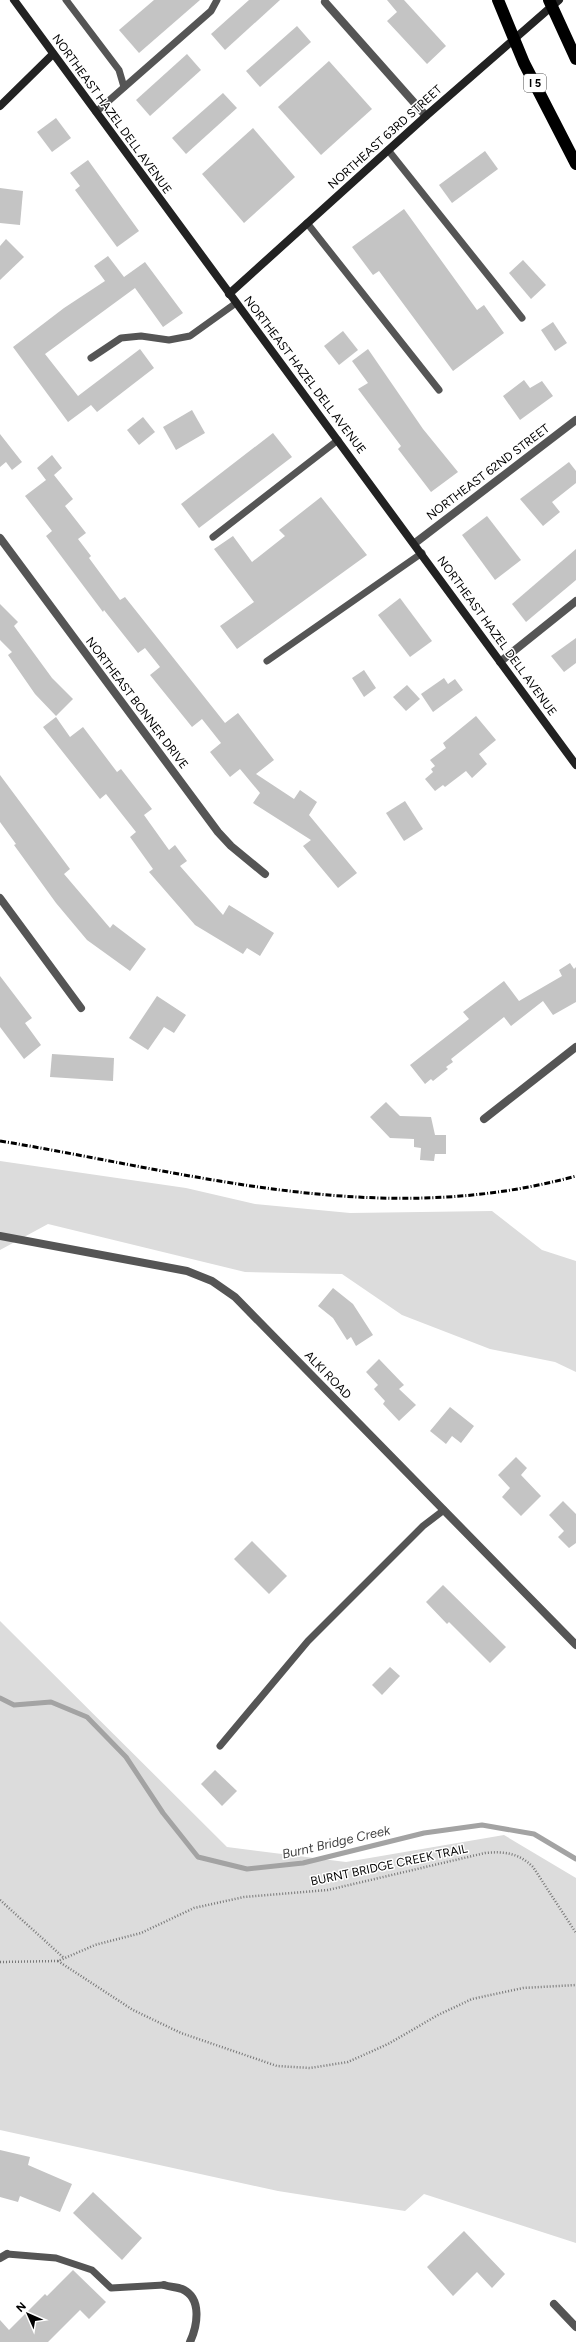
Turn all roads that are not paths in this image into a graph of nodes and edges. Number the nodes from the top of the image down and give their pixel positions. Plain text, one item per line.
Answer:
1 (14, 0) edge
2 (66, 0) edge
3 (217, 0) edge
4 (498, 0) edge
5 (549, 0) edge
6 (559, 0) edge
7 (324, 1) edge
8 (53, 54) junction
9 (576, 59) edge
10 (124, 87) junction
11 (0, 106) edge
12 (96, 112) junction
13 (426, 116) junction
14 (388, 150) junction
15 (576, 164) edge
16 (307, 224) junction
17 (229, 294) junction
18 (236, 302) junction
19 (522, 318) dead end
20 (91, 358) dead end
21 (439, 390) dead end
22 (576, 420) edge
23 (338, 440) junction
24 (213, 537) dead end
25 (0, 538) edge
26 (415, 543) junction
27 (422, 553) junction
28 (576, 601) edge
29 (267, 661) dead end
30 (500, 662) junction
31 (576, 765) edge
32 (265, 874) dead end
33 (0, 898) edge
34 (81, 1008) dead end
35 (576, 1047) edge
36 (484, 1119) dead end
37 (0, 1236) edge
38 (444, 1510) junction
39 (576, 1645) edge
40 (220, 1746) dead end
41 (3, 2256) edge
42 (164, 2285) joint
43 (554, 2304) dead end
44 (576, 2327) edge
45 (190, 2342) edge

1 - 8 main road, NORTHEAST HAZEL DELL AVENUE
2 - 10 lane
3 - 10 lane
4 - 15 highway, I 5
5 - 9 highway
6 - 13 main road, NORTHEAST 63RD STREET
7 - 13 street
8 - 11 main road
8 - 12 main road, NORTHEAST HAZEL DELL AVENUE
10 - 12 lane
12 - 17 main road, NORTHEAST HAZEL DELL AVENUE
13 - 14 main road, NORTHEAST 63RD STREET
14 - 16 main road, NORTHEAST 63RD STREET
14 - 19 lane
16 - 17 main road, NORTHEAST 63RD STREET
16 - 21 lane
17 - 18 main road, NORTHEAST HAZEL DELL AVENUE
18 - 20 lane
18 - 23 main road, NORTHEAST HAZEL DELL AVENUE
22 - 26 street, NORTHEAST 62ND STREET
23 - 24 lane
23 - 26 main road, NORTHEAST HAZEL DELL AVENUE
25 - 32 street, NORTHEAST BONNER DRIVE
26 - 27 main road, NORTHEAST HAZEL DELL AVENUE
27 - 29 lane
27 - 30 main road, NORTHEAST HAZEL DELL AVENUE
28 - 30 street
30 - 31 main road, NORTHEAST HAZEL DELL AVENUE
33 - 34 street
35 - 36 street
37 - 38 street, ALKI ROAD
38 - 39 street, ALKI ROAD
38 - 40 lane
41 - 42 lane
42 - 45 street
43 - 44 street

